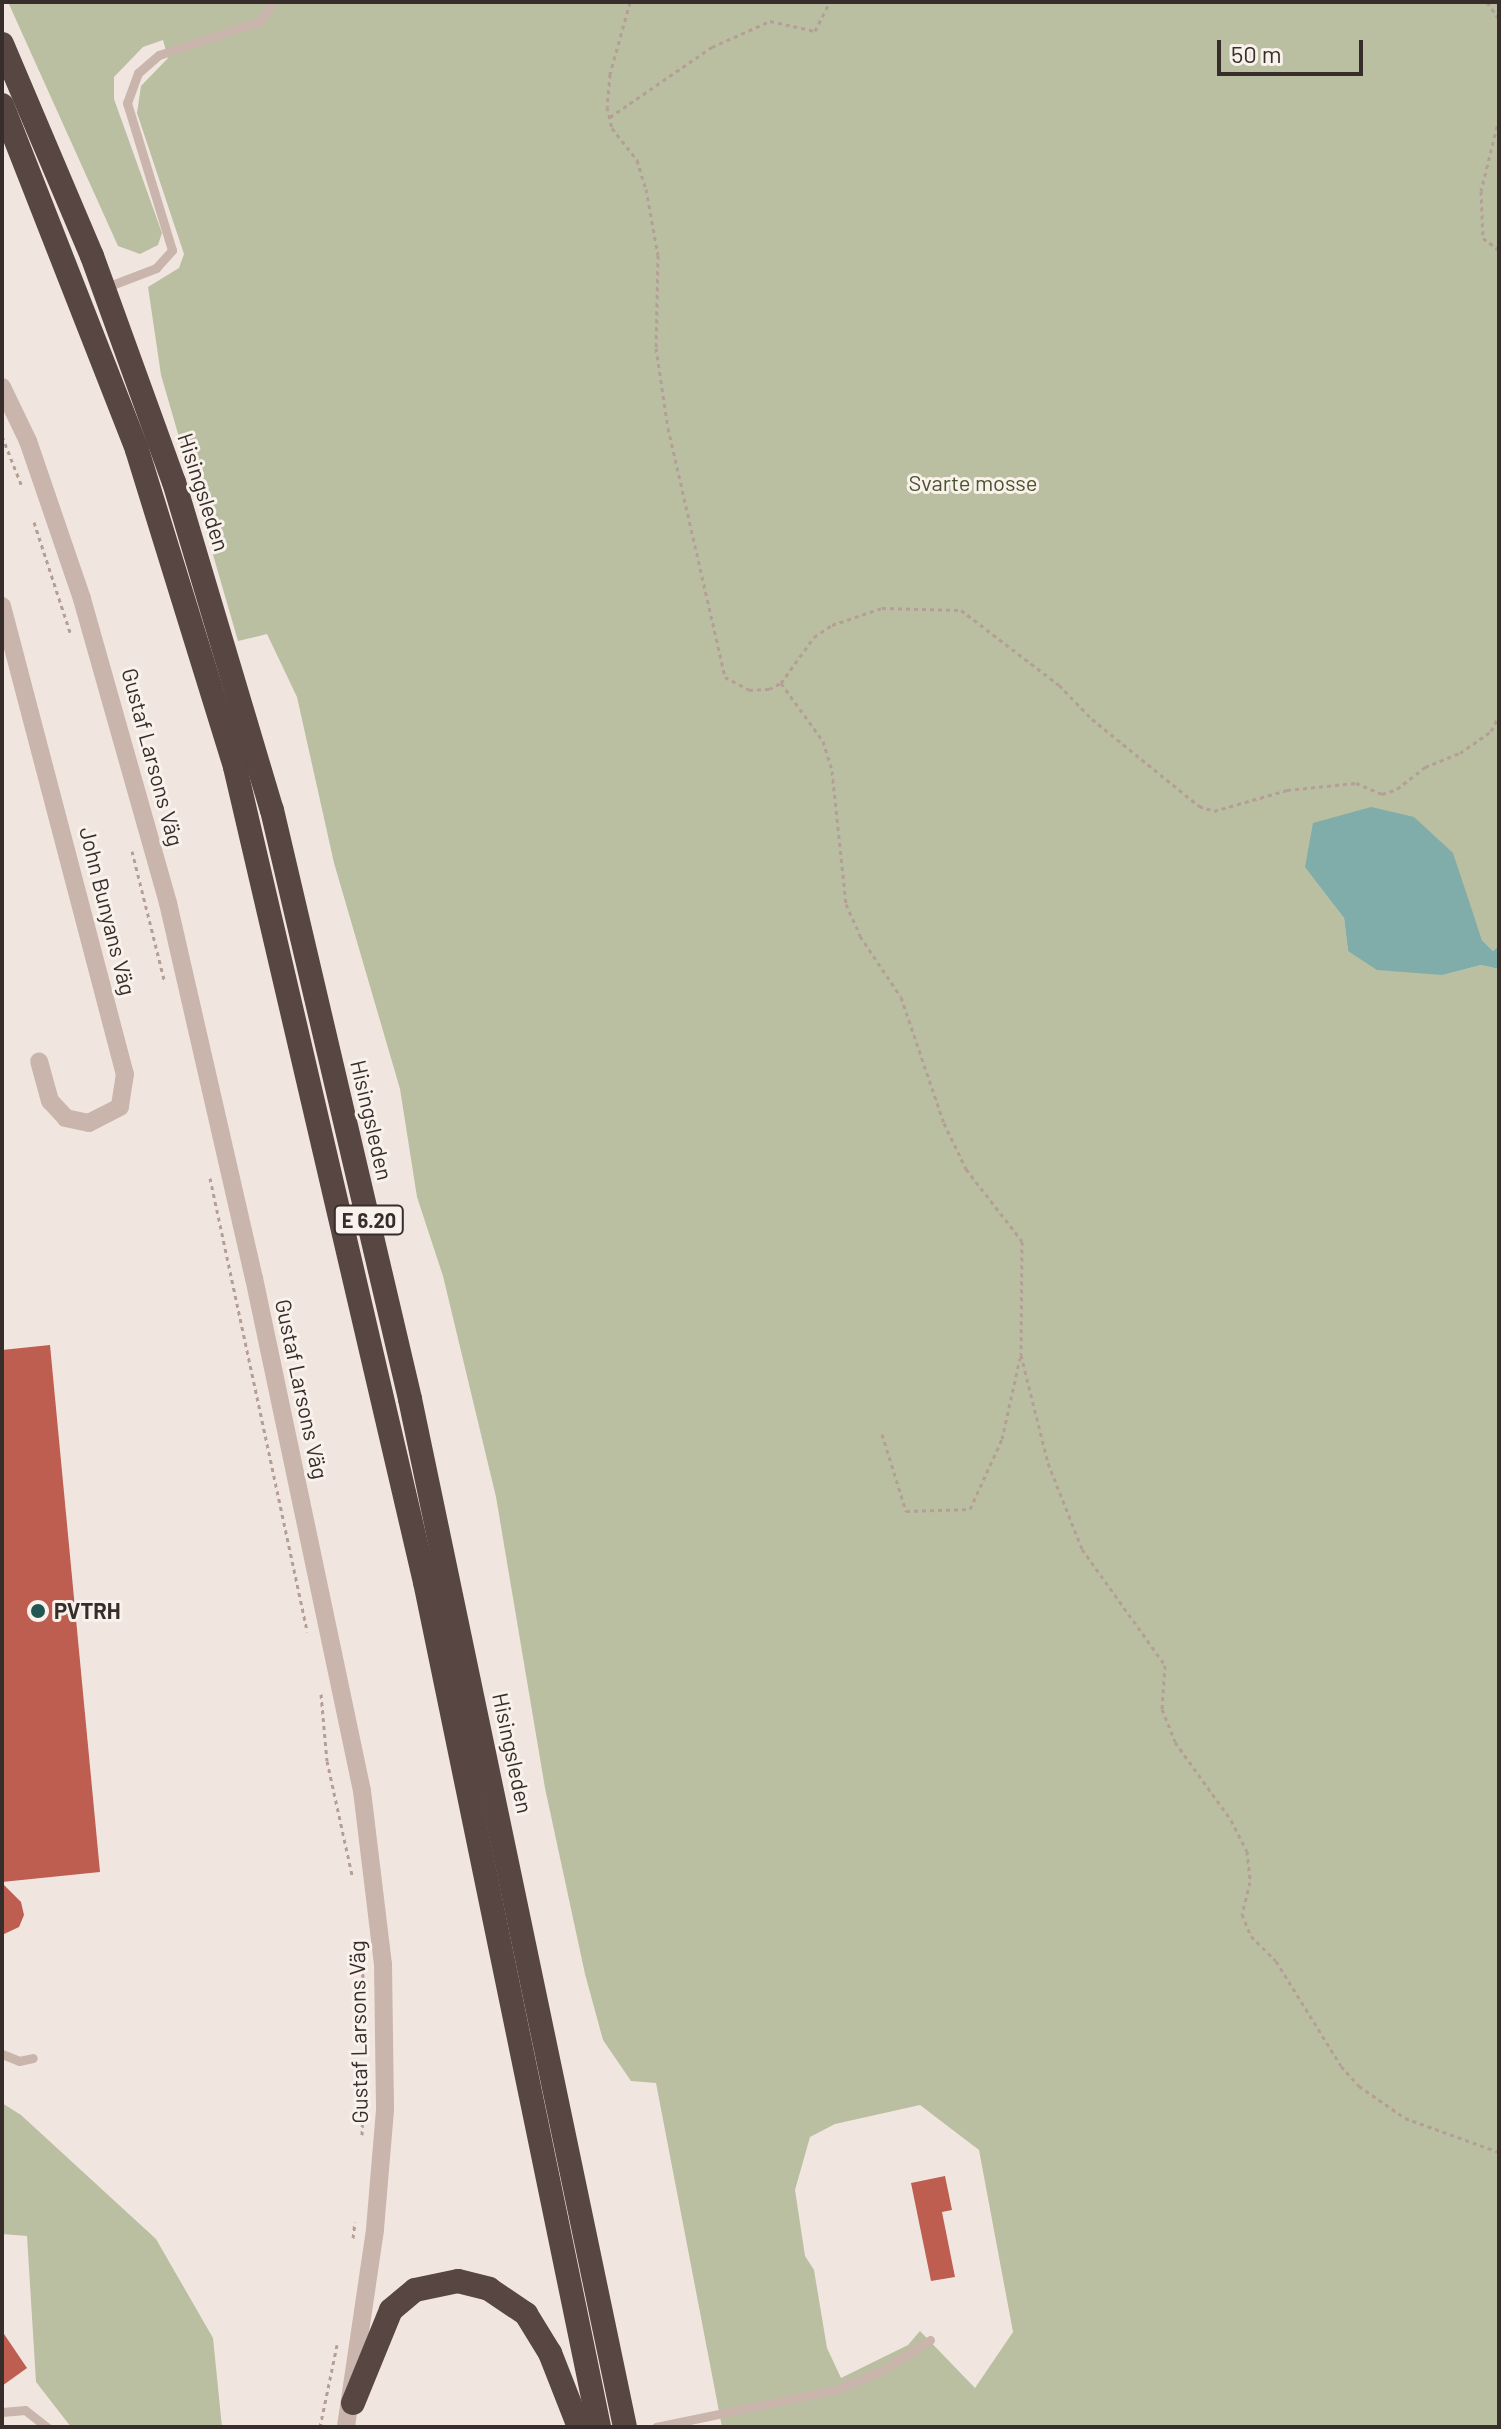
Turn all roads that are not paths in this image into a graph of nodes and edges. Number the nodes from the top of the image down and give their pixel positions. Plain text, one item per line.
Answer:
1 (273, 2) edge
2 (2, 44) edge
3 (2, 105) edge
4 (104, 288) junction
5 (2, 387) edge
6 (2, 606) edge
7 (39, 1061) dead end
8 (2, 2054) edge
9 (33, 2058) dead end
10 (930, 2340) dead end
11 (353, 2403) junction
12 (2, 2412) edge
13 (47, 2427) edge
14 (346, 2427) edge
15 (579, 2427) edge
16 (599, 2427) edge
17 (625, 2427) edge
18 (656, 2427) edge

1 - 4 lane
2 - 4 highway, Hisingsleden / E 6.20
3 - 16 highway, E 6.20
4 - 17 highway, Hisingsleden / E 6.20
5 - 11 street, Gustaf Larsons Väg
6 - 7 street, John Bunyans Väg
8 - 9 lane
10 - 18 lane
11 - 14 street, Gustaf Larsons Väg
11 - 15 highway
12 - 13 lane

